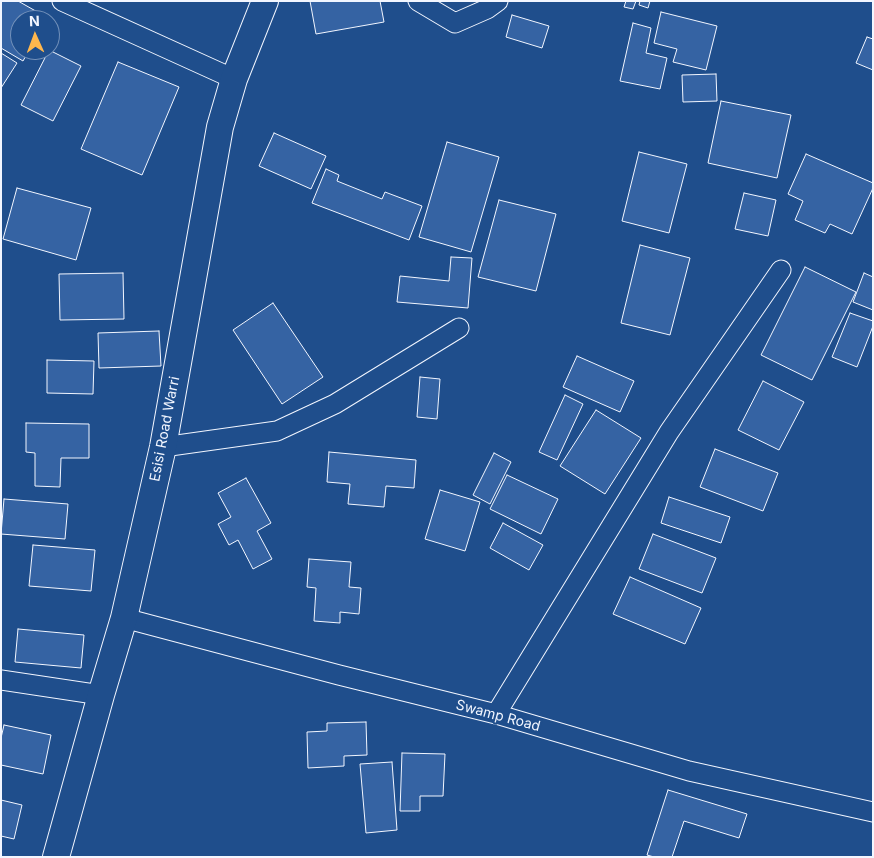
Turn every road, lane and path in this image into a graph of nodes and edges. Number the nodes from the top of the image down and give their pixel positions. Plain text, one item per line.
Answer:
1 (62, 1) edge
2 (265, 1) edge
3 (418, 1) edge
4 (498, 1) edge
5 (234, 79) junction
6 (781, 270) dead end
7 (459, 328) dead end
8 (163, 447) junction
9 (124, 618) junction
10 (1, 680) edge
11 (101, 694) junction
12 (496, 714) junction
13 (873, 812) edge
14 (56, 857) edge

1 - 5 street
2 - 5 street, Esisi Road Warri
3 - 4 street
5 - 8 street, Esisi Road Warri
6 - 12 street
7 - 8 street
8 - 9 street, Esisi Road Warri
9 - 11 street, Esisi Road Warri
9 - 12 street, Swamp Road
10 - 11 street
11 - 14 street, Esisi Road Warri
12 - 13 street, Swamp Road

